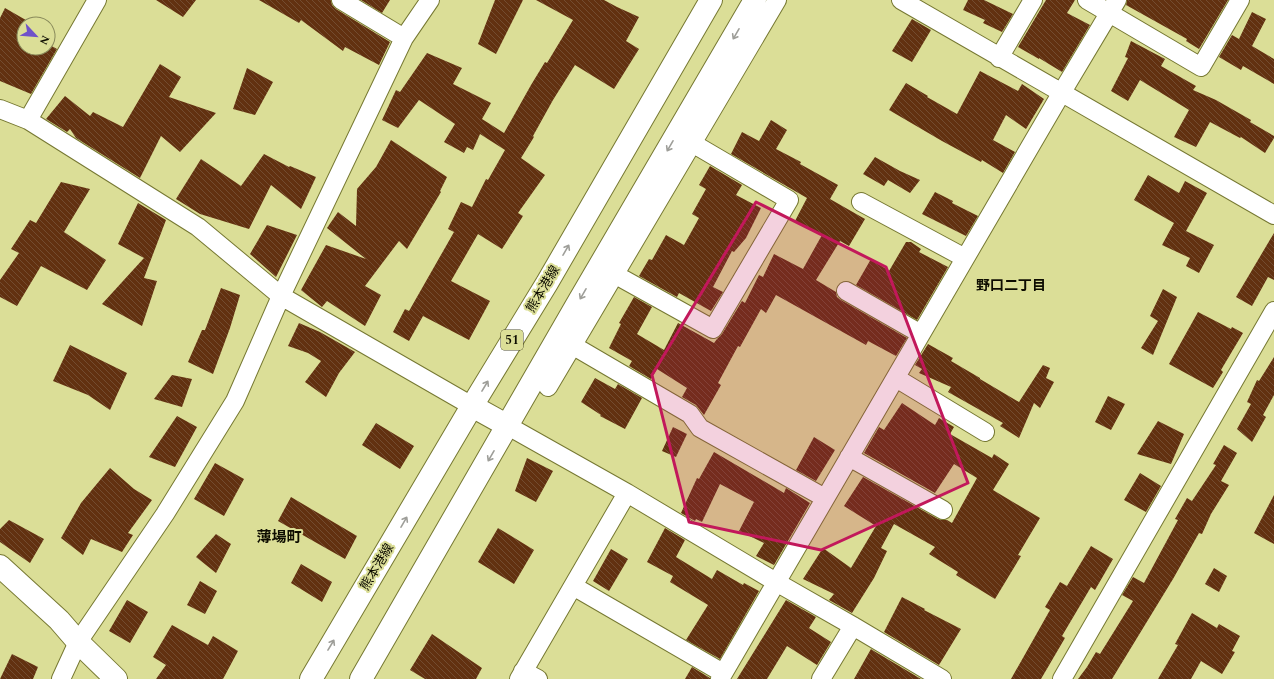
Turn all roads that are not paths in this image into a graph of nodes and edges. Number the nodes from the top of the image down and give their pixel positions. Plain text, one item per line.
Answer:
1 (96, 0) edge
2 (341, 0) edge
3 (430, 0) edge
4 (711, 0) edge
5 (755, 0) edge
6 (777, 0) edge
7 (901, 0) edge
8 (1033, 0) edge
9 (1087, 0) edge
10 (1240, 0) edge
11 (1113, 7) edge
12 (404, 38) junction
13 (999, 58) junction
14 (1062, 92) junction
15 (0, 109) edge
16 (28, 120) junction
17 (692, 143) junction
18 (862, 202) dead end
19 (1274, 215) edge
20 (965, 258) junction
21 (614, 274) junction
22 (846, 291) dead end
23 (281, 296) junction
24 (1274, 311) edge
25 (921, 334) junction
26 (572, 345) junction
27 (896, 378) junction
28 (548, 387) dead end
29 (472, 406) junction
30 (508, 426) junction
31 (985, 432) dead end
32 (849, 457) junction
33 (628, 493) junction
34 (825, 498) junction
35 (943, 510) dead end
36 (0, 566) edge
37 (776, 582) junction
38 (573, 586) junction
39 (853, 626) junction
40 (78, 642) junction
41 (526, 676) edge
42 (721, 676) edge
43 (61, 679) edge
44 (116, 679) edge
45 (311, 679) edge
46 (361, 679) edge
47 (821, 679) edge
48 (942, 679) edge
49 (1062, 679) edge

1 - 16 street
2 - 12 street
3 - 12 street
29 -> 4 main road, 熊本港線 / 51
5 -> 30 main road
6 - 17 street
7 - 13 street
8 - 13 street
9 - 11 street
10 - 11 street
11 - 14 street
12 - 23 street
13 - 14 street
14 - 19 street
14 - 20 street
15 - 16 street
16 - 23 street
17 - 21 street
17 - 21 street
18 - 20 street
20 - 25 street
21 - 26 street
22 - 25 street
23 - 29 street
23 - 40 street
24 - 49 street
25 - 27 street
26 - 28 street
26 - 34 street
27 - 31 street
27 - 32 street
29 - 30 main road
45 -> 29 main road, 熊本港線 / 51
30 - 33 street
30 -> 46 main road
32 - 34 street
32 - 35 street
33 - 37 street
33 - 38 street
34 - 37 street
36 - 40 main road
37 - 39 street
37 - 42 street
38 - 41 street
38 - 42 street
39 - 47 street
39 - 48 street
40 - 43 street
40 - 44 main road

